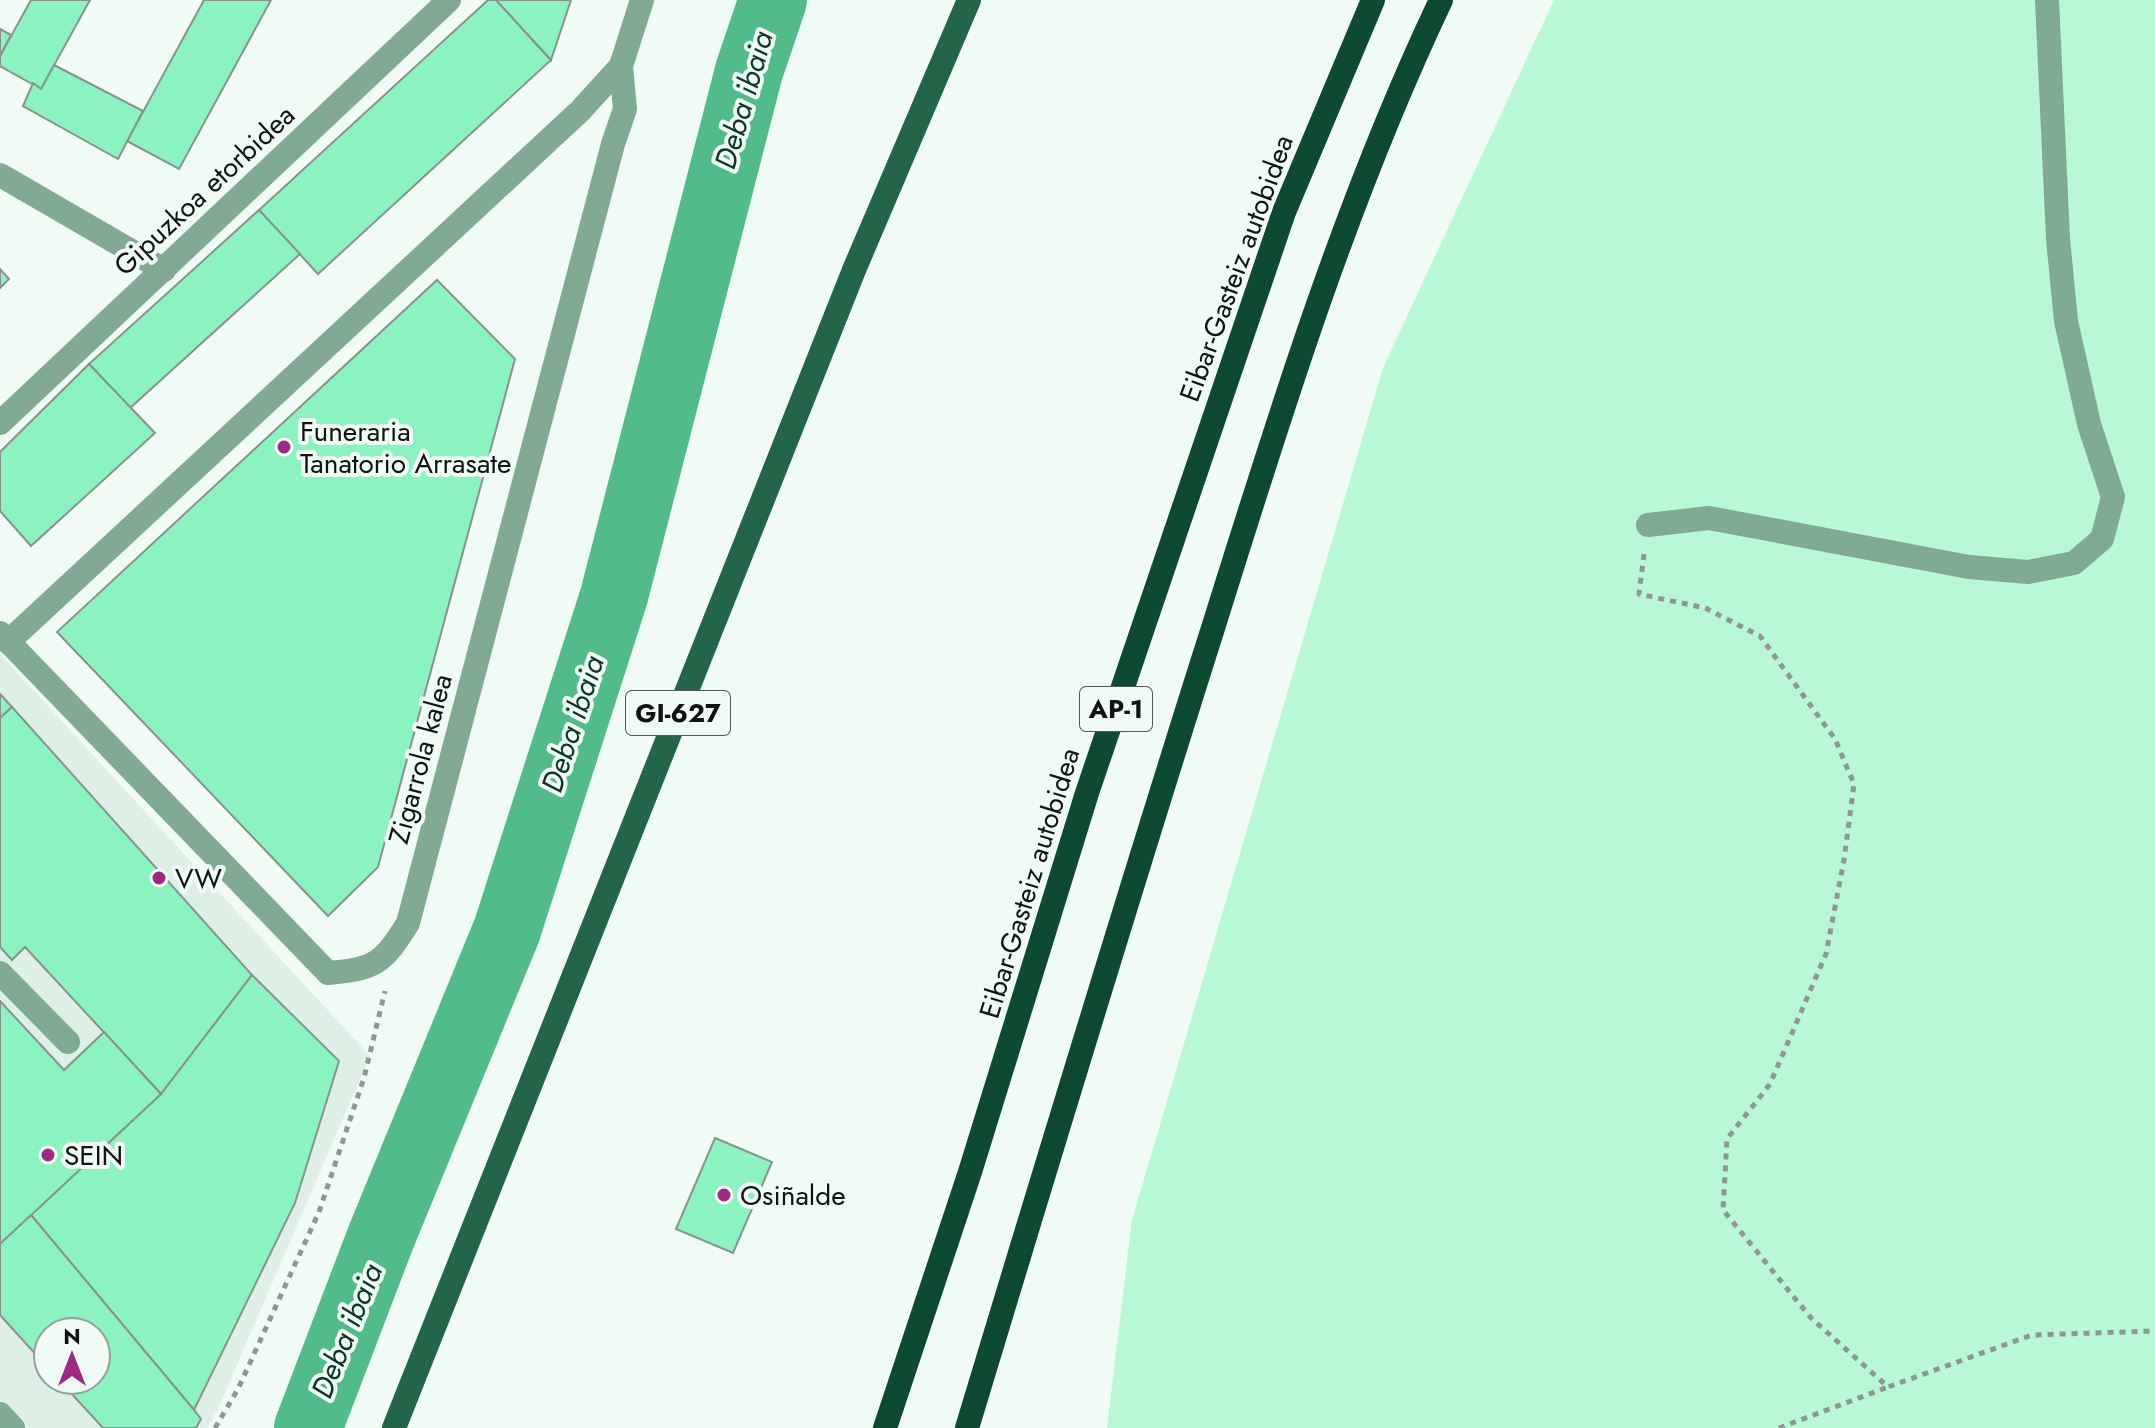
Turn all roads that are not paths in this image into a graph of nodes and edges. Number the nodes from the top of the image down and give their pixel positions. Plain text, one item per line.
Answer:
1 (449, 0) edge
2 (642, 0) edge
3 (969, 0) edge
4 (1373, 0) edge
5 (1441, 0) edge
6 (2047, 0) edge
7 (621, 66) junction
8 (0, 175) edge
9 (164, 270) junction
10 (0, 423) edge
11 (1648, 525) road end
12 (4, 638) edge
13 (0, 973) edge
14 (68, 1042) dead end
15 (0, 1414) edge
16 (13, 1428) edge
17 (394, 1428) edge
18 (885, 1428) edge
19 (967, 1428) edge

1 - 9 street, Gipuzkoa etorbidea
2 - 7 street, Zigarrola kalea
3 - 17 main road, GI-627
4 - 18 highway, Eibar-Gasteiz autobidea / AP-1
5 - 19 highway, AP-1
6 - 11 street
7 - 12 street, Zigarrola kalea
7 - 12 street, Zigarrola kalea
8 - 9 street
9 - 10 street, Gipuzkoa etorbidea
13 - 14 street
15 - 16 street

